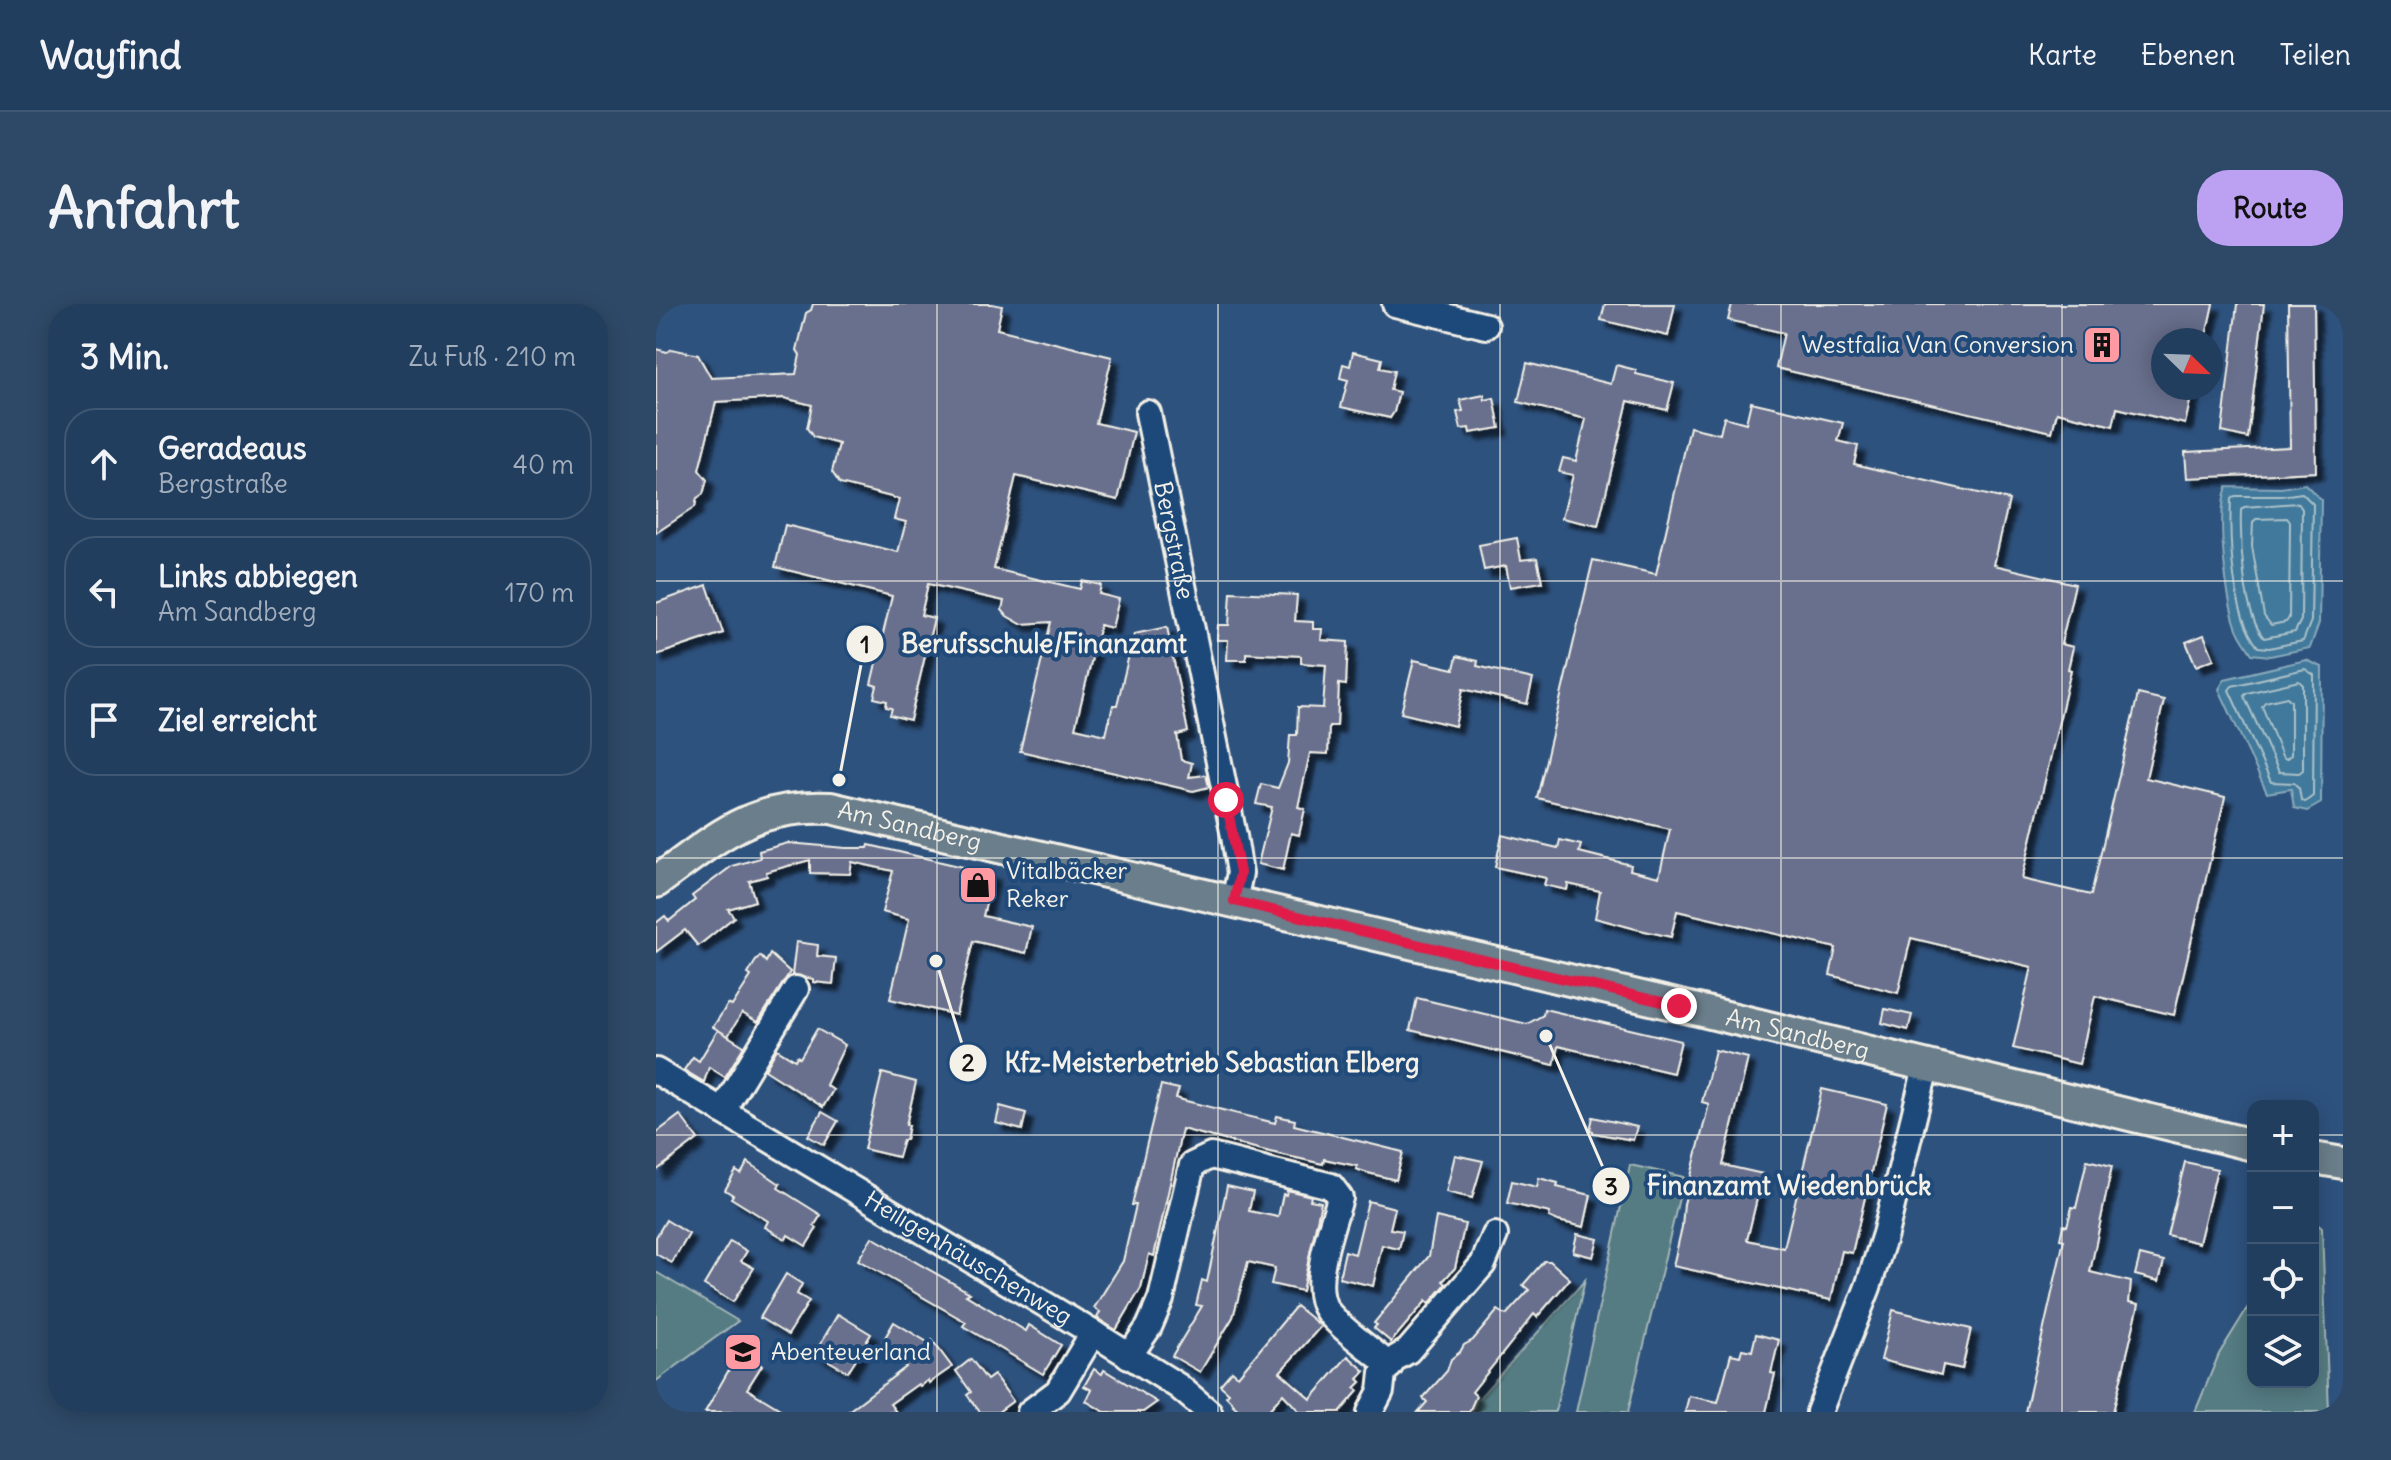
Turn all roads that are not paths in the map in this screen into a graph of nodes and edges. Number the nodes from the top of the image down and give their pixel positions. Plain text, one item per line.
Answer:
1 (1395, 304) edge
2 (1486, 326) dead end
3 (1148, 413) dead end
4 (656, 882) edge
5 (1234, 901) junction
6 (796, 989) dead end
7 (1926, 1067) junction
8 (656, 1071) edge
9 (722, 1111) junction
10 (2247, 1144) edge
11 (2319, 1159) edge
12 (2343, 1163) edge
13 (1495, 1235) dead end
14 (1093, 1333) junction
15 (1129, 1356) junction
16 (1390, 1366) junction
17 (1030, 1412) edge
18 (1209, 1412) edge
19 (1370, 1412) edge
20 (1819, 1412) edge

1 - 2 street
3 - 5 street, Bergstraße
4 - 5 main road, Am Sandberg
5 - 7 main road, Am Sandberg
6 - 9 street
7 - 10 main road, Am Sandberg
7 - 20 street
8 - 9 street, Heiligenhäuschenweg
9 - 14 street, Heiligenhäuschenweg
11 - 12 main road
13 - 16 street
14 - 15 street, Heiligenhäuschenweg
14 - 17 street
15 - 16 street
15 - 18 street, Heiligenhäuschenweg
16 - 19 street

